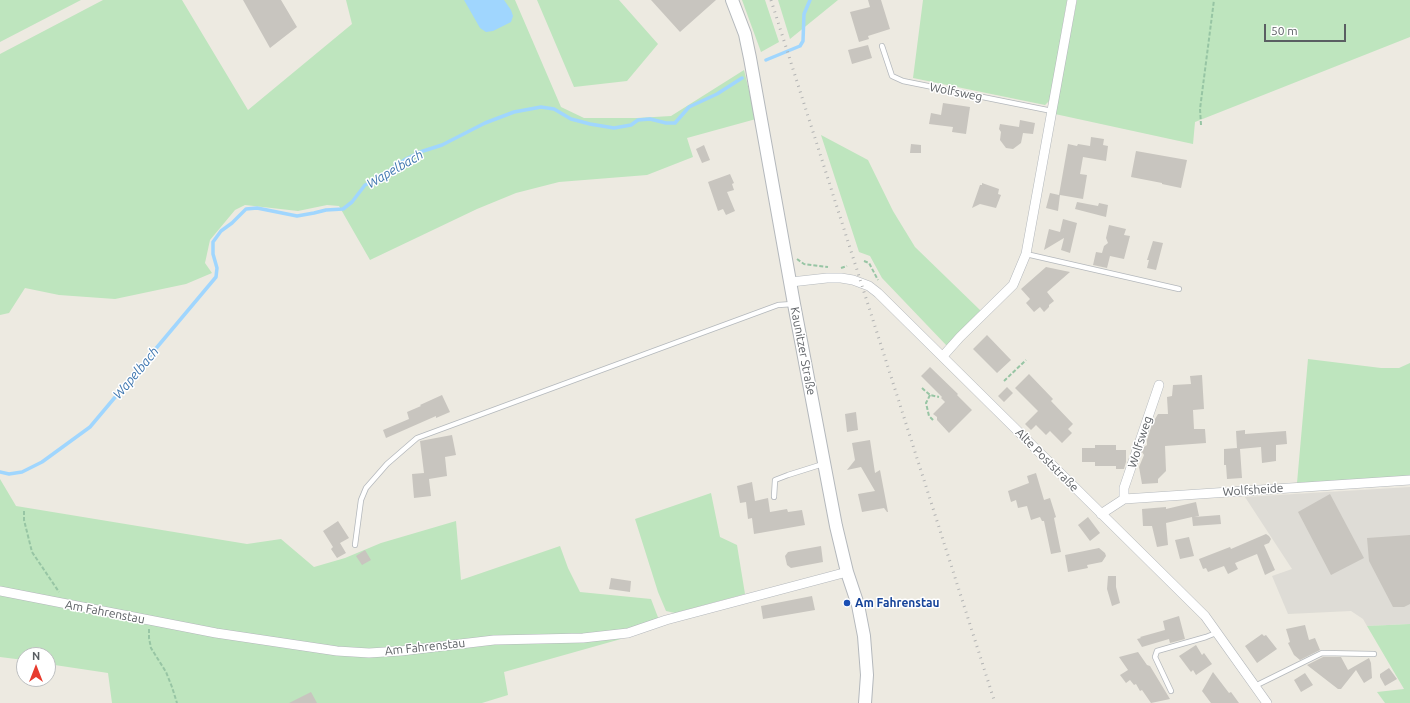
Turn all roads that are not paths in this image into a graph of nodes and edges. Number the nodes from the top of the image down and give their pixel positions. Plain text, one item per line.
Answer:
1 (732, 0) edge
2 (1072, 0) edge
3 (882, 46) dead end
4 (1052, 111) junction
5 (1026, 254) junction
6 (791, 282) junction
7 (1179, 290) dead end
8 (794, 304) junction
9 (943, 356) junction
10 (1159, 385) dead end
11 (825, 464) junction
12 (1410, 480) edge
13 (774, 497) dead end
14 (1124, 499) junction
15 (1101, 514) junction
16 (355, 545) dead end
17 (847, 572) junction
18 (0, 591) edge
19 (1216, 632) junction
20 (1374, 654) dead end
21 (1255, 686) junction
22 (1171, 691) dead end
23 (865, 703) edge
24 (1267, 703) edge

1 - 6 street, Kaunitzer Straße
2 - 4 street
3 - 4 lane, Wolfsweg
4 - 5 street
5 - 7 lane
5 - 9 street
6 - 8 street, Kaunitzer Straße
6 - 9 street, Alte Poststraße
8 - 11 street, Kaunitzer Straße
8 - 16 lane
9 - 15 street, Alte Poststraße
10 - 14 street, Wolfsweg
11 - 13 lane
11 - 17 street, Kaunitzer Straße
12 - 14 street, Wolfsheide
14 - 15 street, Wolfsheide
15 - 19 street, Alte Poststraße
17 - 18 street, Am Fahrenstau
17 - 23 street, Kaunitzer Straße
19 - 21 street, Alte Poststraße
19 - 22 lane
20 - 21 lane
21 - 24 street, Alte Poststraße

